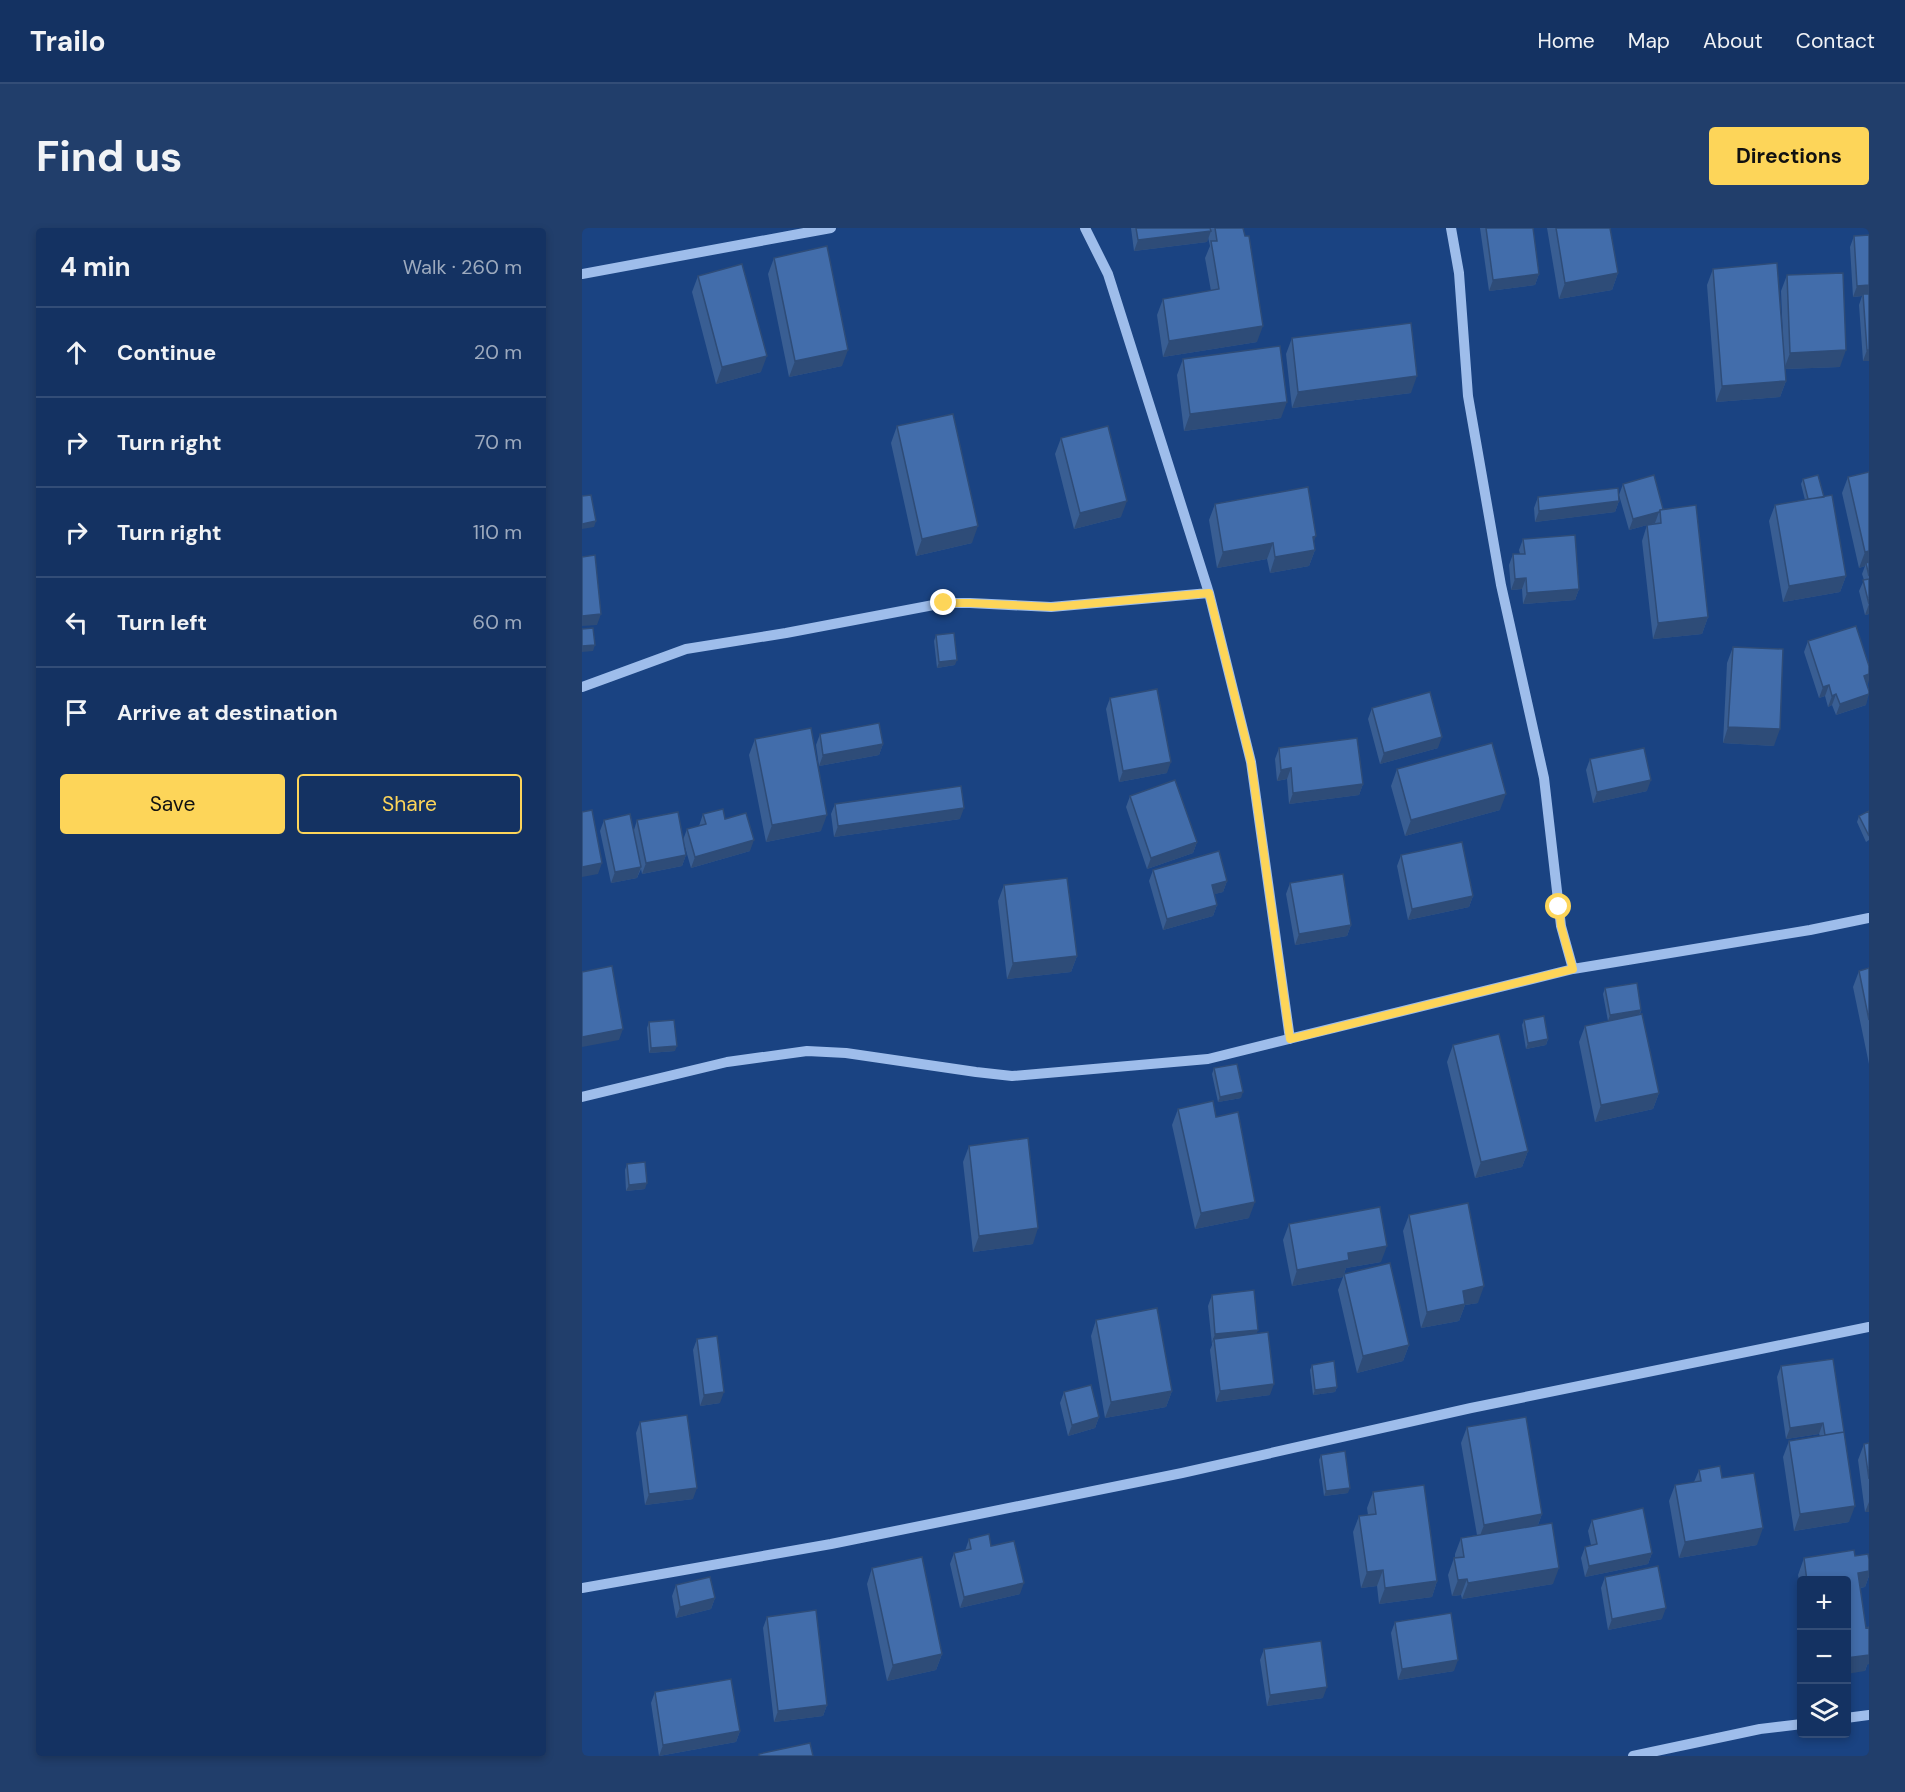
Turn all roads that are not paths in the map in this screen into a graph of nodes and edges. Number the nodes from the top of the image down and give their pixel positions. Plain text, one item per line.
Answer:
1 (831, 228) edge
2 (1085, 228) edge
3 (1451, 228) edge
4 (582, 274) edge
5 (1209, 593) junction
6 (582, 687) edge
7 (1869, 918) edge
8 (1573, 969) junction
9 (1290, 1039) junction
10 (582, 1098) edge
11 (1869, 1327) edge
12 (582, 1588) edge
13 (1869, 1715) edge
14 (1851, 1717) edge
15 (1797, 1725) edge
16 (1633, 1756) edge

1 - 4 street
2 - 5 street
3 - 8 street
5 - 6 street
5 - 9 street
7 - 8 street
8 - 9 street
9 - 10 street
11 - 12 street
13 - 14 street
15 - 16 street

